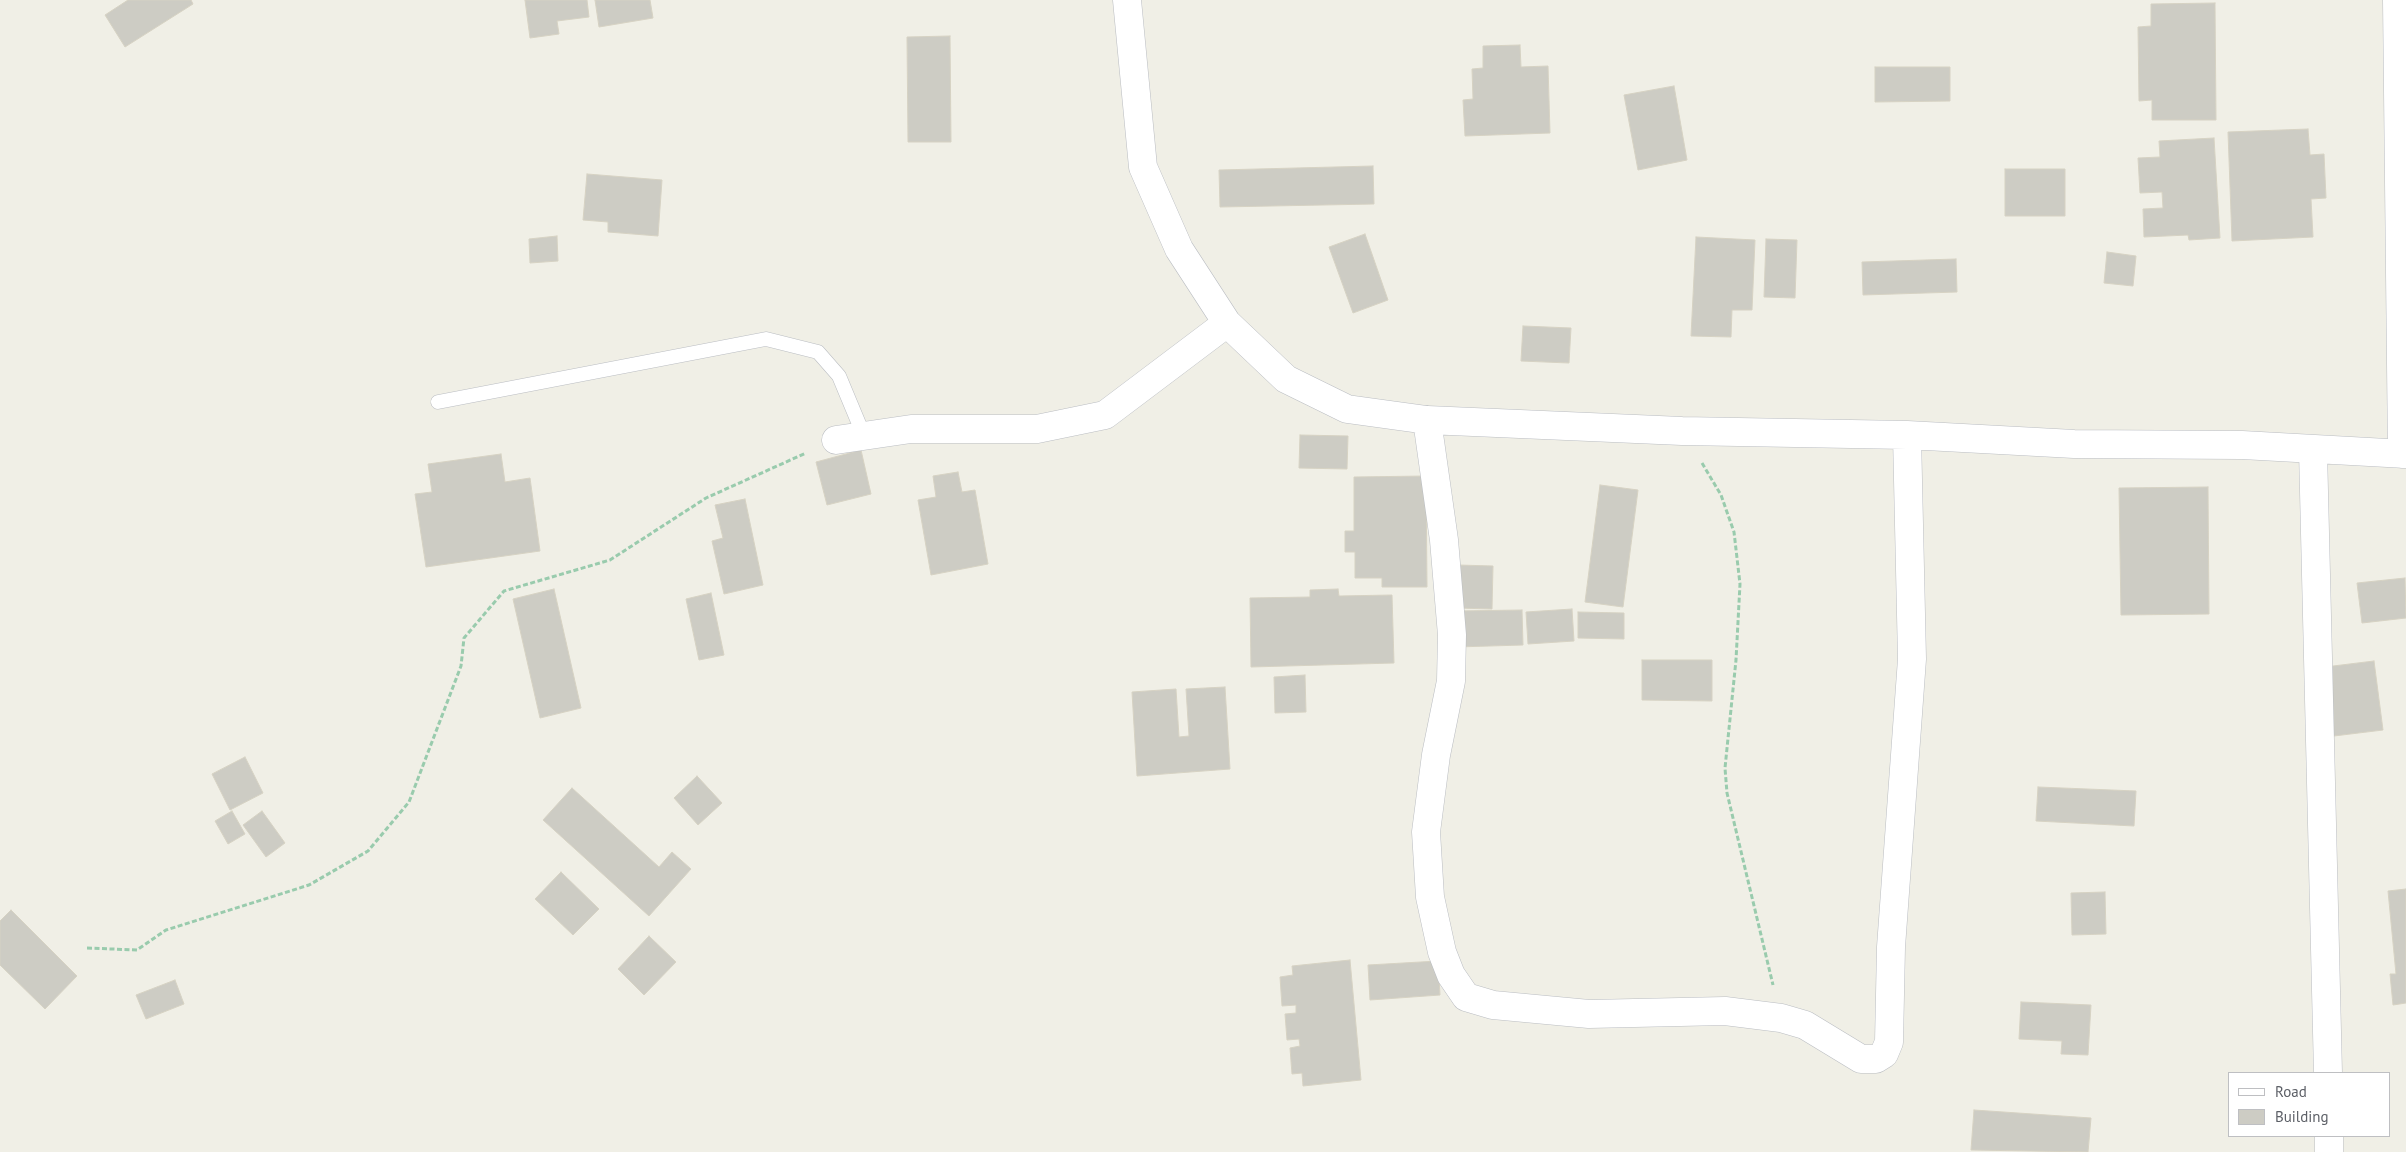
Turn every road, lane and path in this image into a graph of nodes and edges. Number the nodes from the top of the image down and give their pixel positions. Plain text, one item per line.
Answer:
1 (1127, 0) edge
2 (2397, 0) edge
3 (1227, 323) junction
4 (438, 402) dead end
5 (1427, 420) junction
6 (1682, 431) junction
7 (1908, 435) junction
8 (864, 436) junction
9 (836, 440) joint
10 (2313, 450) junction
11 (2404, 454) edge
12 (87, 948) dead end
13 (1781, 1018) junction
14 (2328, 1072) edge
15 (2329, 1137) edge
16 (2329, 1152) edge

1 - 3 street
2 - 11 street
3 - 5 street
3 - 8 street
4 - 8 lane
5 - 6 street
5 - 13 street
6 - 7 street
6 - 13 path
7 - 10 street
7 - 13 street
8 - 9 street
9 - 12 path
10 - 11 street
10 - 14 street
15 - 16 street

